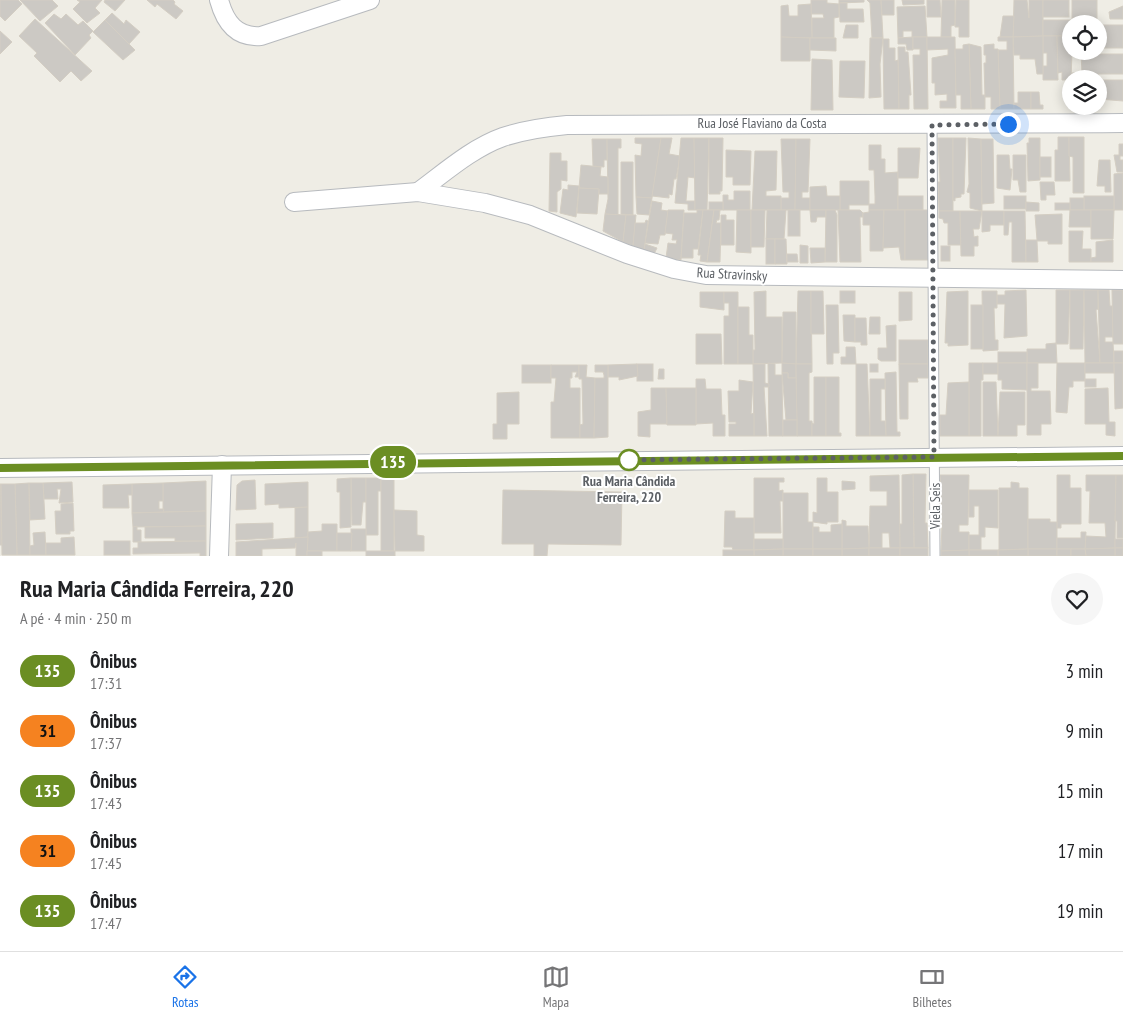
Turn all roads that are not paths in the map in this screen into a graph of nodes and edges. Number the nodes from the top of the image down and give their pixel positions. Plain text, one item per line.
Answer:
1 (370, 0) edge
2 (223, 3) edge
3 (1123, 123) edge
4 (932, 125) junction
5 (418, 192) junction
6 (294, 202) dead end
7 (934, 278) junction
8 (1123, 280) edge
9 (1123, 456) edge
10 (934, 457) junction
11 (222, 465) junction
12 (0, 468) edge
13 (219, 556) edge
14 (935, 556) edge

1 - 2 street
3 - 4 street, Rua José Flaviano da Costa
4 - 5 street, Rua José Flaviano da Costa
4 - 7 lane, Viela Seis
5 - 6 street, Rua Stravinsky
5 - 7 street, Rua Stravinsky
7 - 8 street, Rua Stravinsky
7 - 10 lane, Viela Seis
9 - 10 street
10 - 11 street
10 - 14 lane, Viela Seis
11 - 12 street
11 - 13 street

